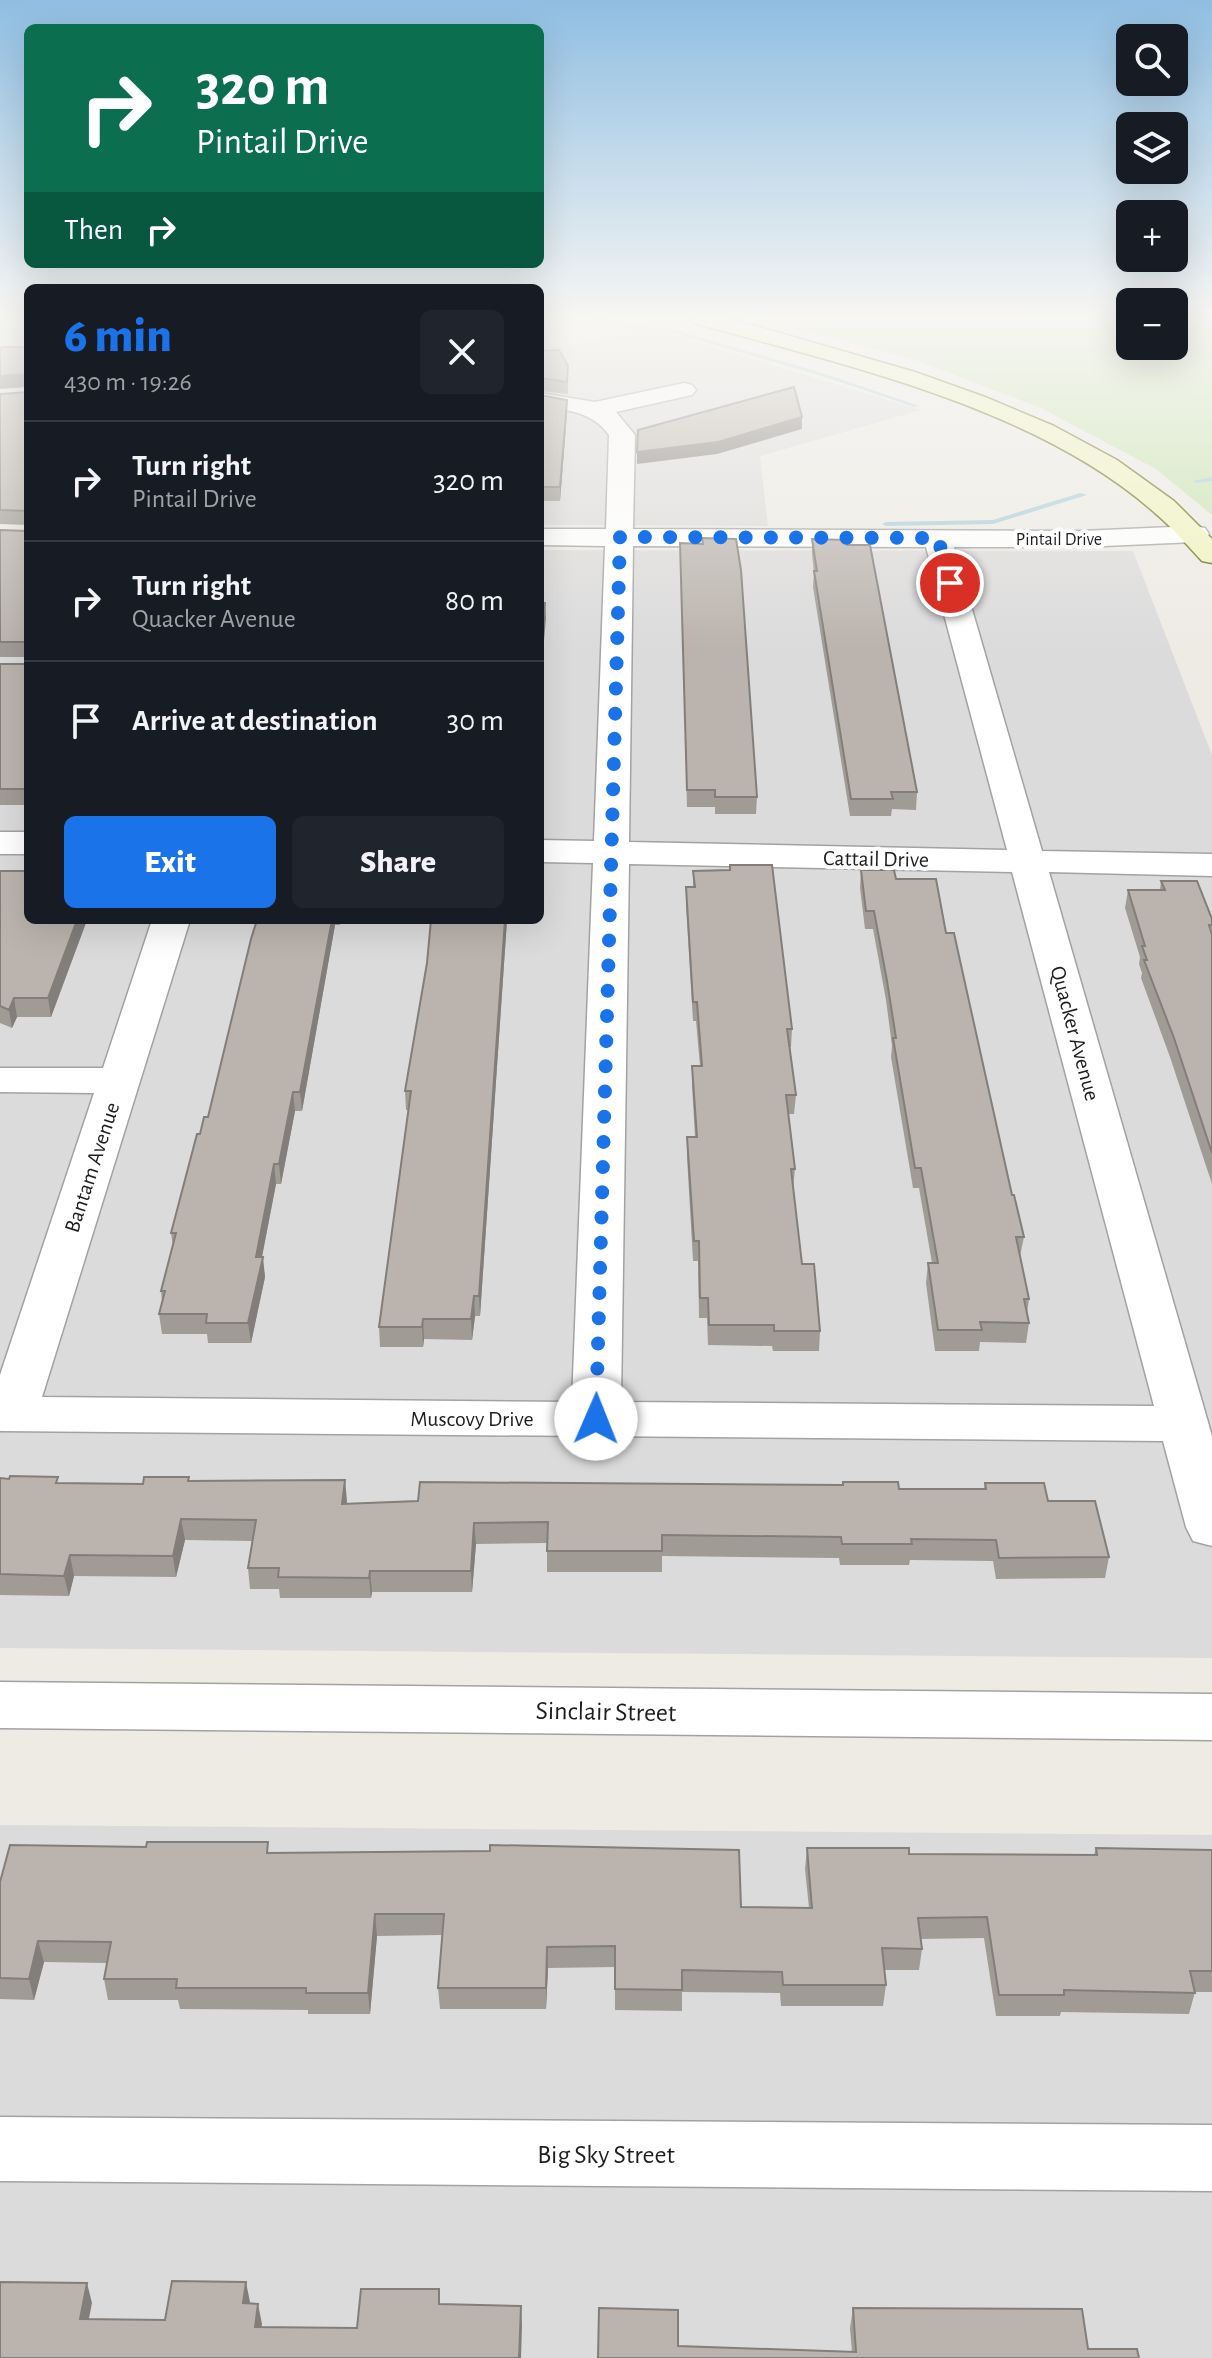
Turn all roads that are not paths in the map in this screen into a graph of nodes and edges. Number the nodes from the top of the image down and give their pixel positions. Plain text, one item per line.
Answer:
1 (619, 428) edge
2 (1035, 428) edge
3 (544, 537) edge
4 (620, 537) junction
5 (938, 538) junction
6 (1203, 544) edge
7 (0, 843) edge
8 (24, 843) edge
9 (544, 851) edge
10 (612, 852) junction
11 (1029, 861) junction
12 (1212, 865) edge
13 (170, 924) edge
14 (0, 1080) edge
15 (118, 1081) junction
16 (6, 1414) edge
17 (596, 1419) junction
18 (1184, 1424) junction
19 (1212, 1527) edge
20 (0, 1705) edge
21 (1212, 1717) edge
22 (0, 2149) edge
23 (1212, 2158) edge

1 - 4 street
2 - 6 main road
3 - 4 street, Pintail Drive
4 - 5 street, Pintail Drive
4 - 10 street
5 - 6 street, Pintail Drive
5 - 11 street, Quacker Avenue
7 - 8 street
9 - 10 street, Cattail Drive
10 - 11 street, Cattail Drive
10 - 17 street
11 - 12 street, Cattail Drive
11 - 18 street, Quacker Avenue
13 - 15 street, Bantam Avenue
14 - 15 street
15 - 16 street, Bantam Avenue
16 - 17 street, Muscovy Drive
17 - 18 street, Muscovy Drive
18 - 19 street, Quacker Avenue
20 - 21 street, Sinclair Street
22 - 23 street, Big Sky Street

